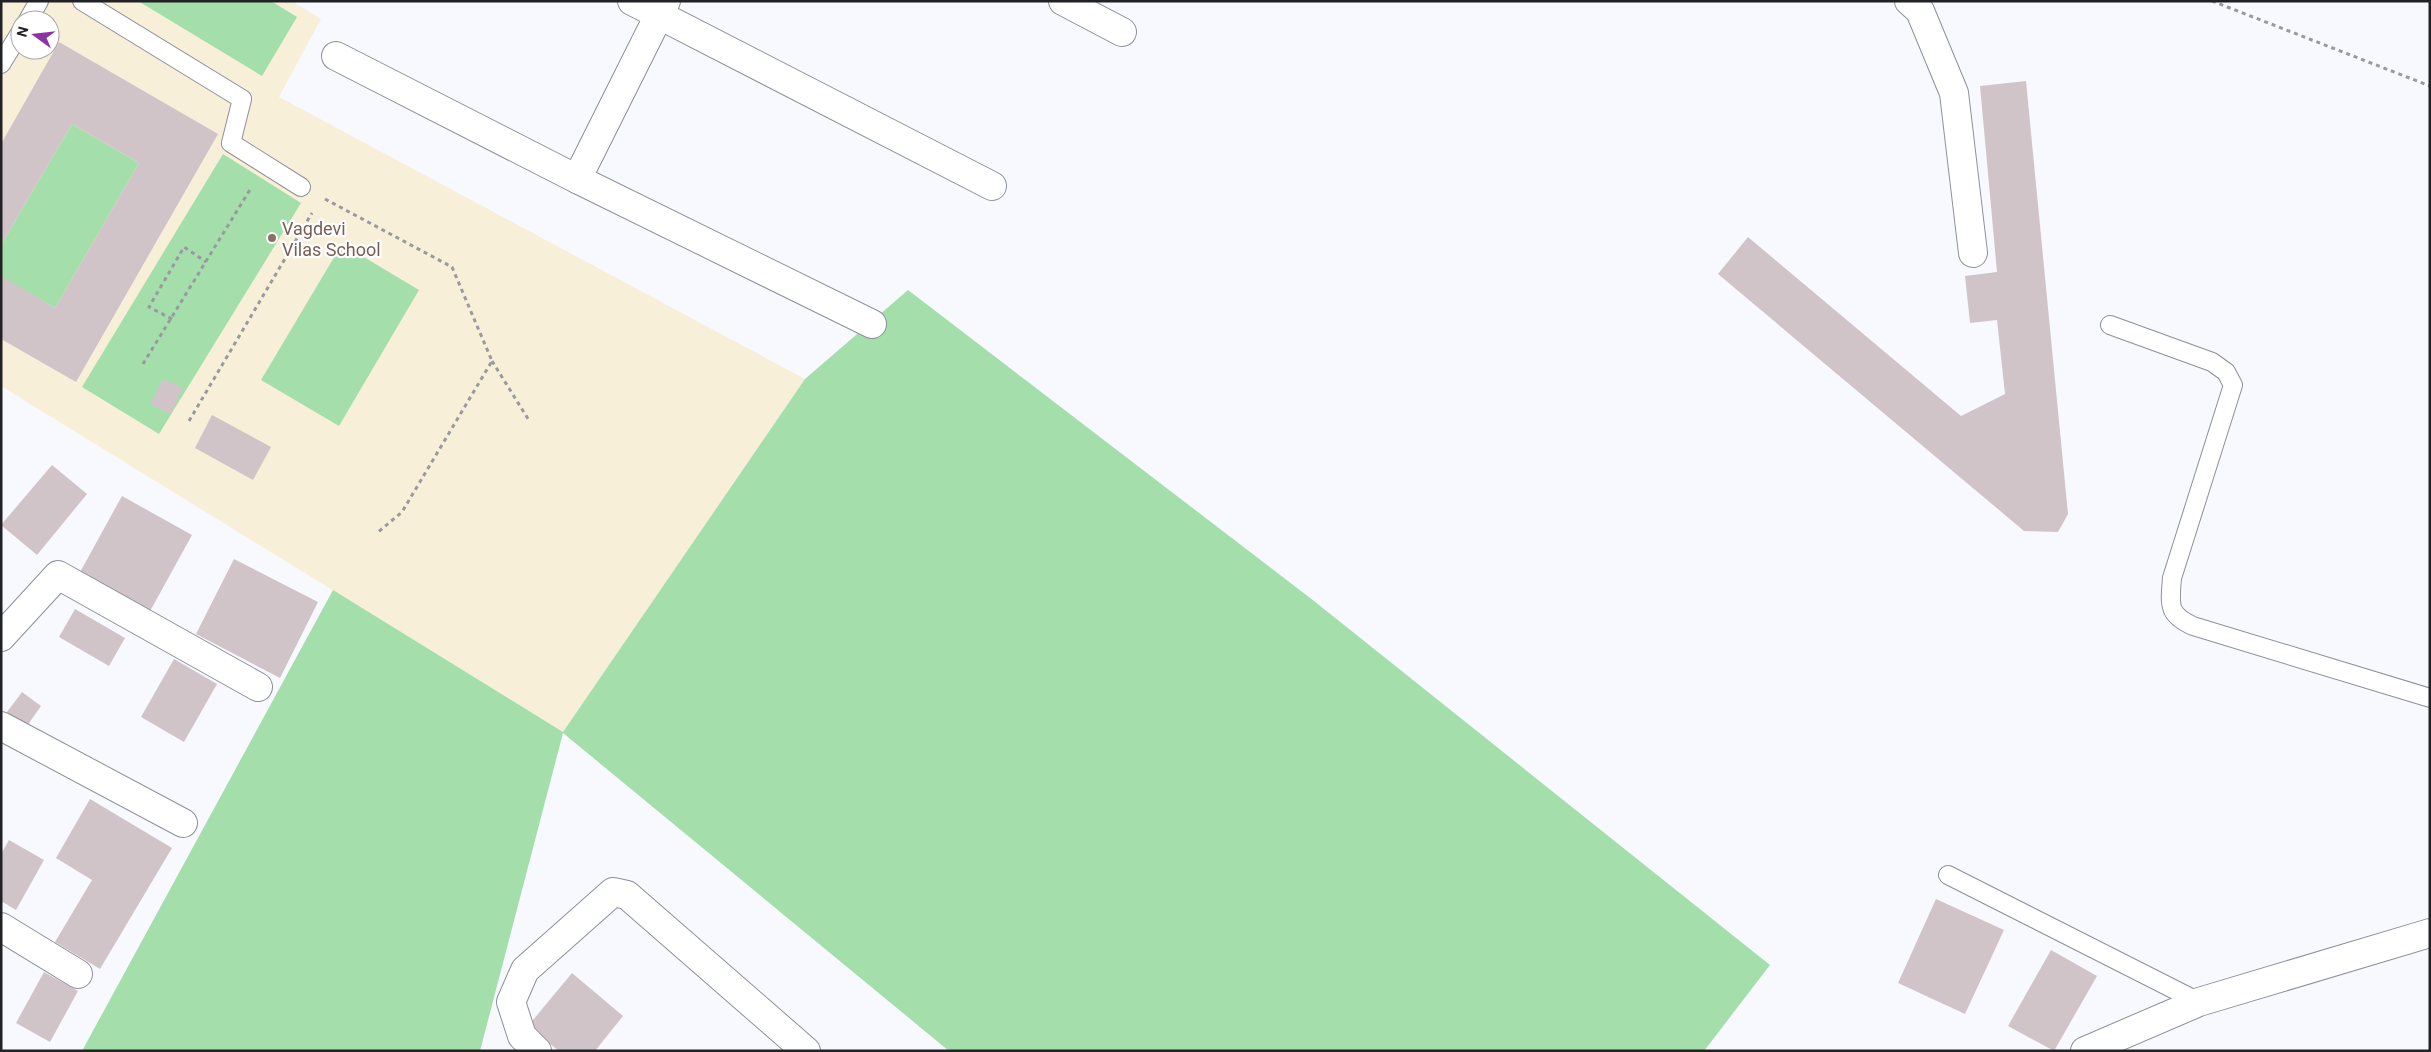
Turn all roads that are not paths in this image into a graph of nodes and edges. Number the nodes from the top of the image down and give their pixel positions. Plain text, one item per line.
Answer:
1 (82, 1) edge
2 (632, 1) edge
3 (1063, 1) edge
4 (1910, 1) edge
5 (662, 8) edge
6 (1122, 32) dead end
7 (10, 49) edge
8 (336, 56) dead end
9 (1, 64) edge
10 (576, 179) junction
11 (992, 186) dead end
12 (301, 187) road end
13 (1973, 253) dead end
14 (872, 324) dead end
15 (2110, 325) dead end
16 (1, 636) edge
17 (258, 687) dead end
18 (2430, 698) edge
19 (1, 726) edge
20 (183, 822) dead end
21 (1948, 875) dead end
22 (1, 927) edge
23 (2430, 933) edge
24 (78, 974) dead end
25 (2199, 1002) junction
26 (537, 1051) edge
27 (806, 1051) edge
28 (2085, 1051) edge

1 - 12 lane
2 - 5 street
3 - 6 street
4 - 13 street
5 - 10 street
5 - 11 street
7 - 9 lane
8 - 10 street
10 - 14 street
15 - 18 lane
16 - 17 street
19 - 20 street
21 - 25 lane
22 - 24 street
23 - 25 street
25 - 28 street
26 - 27 street

